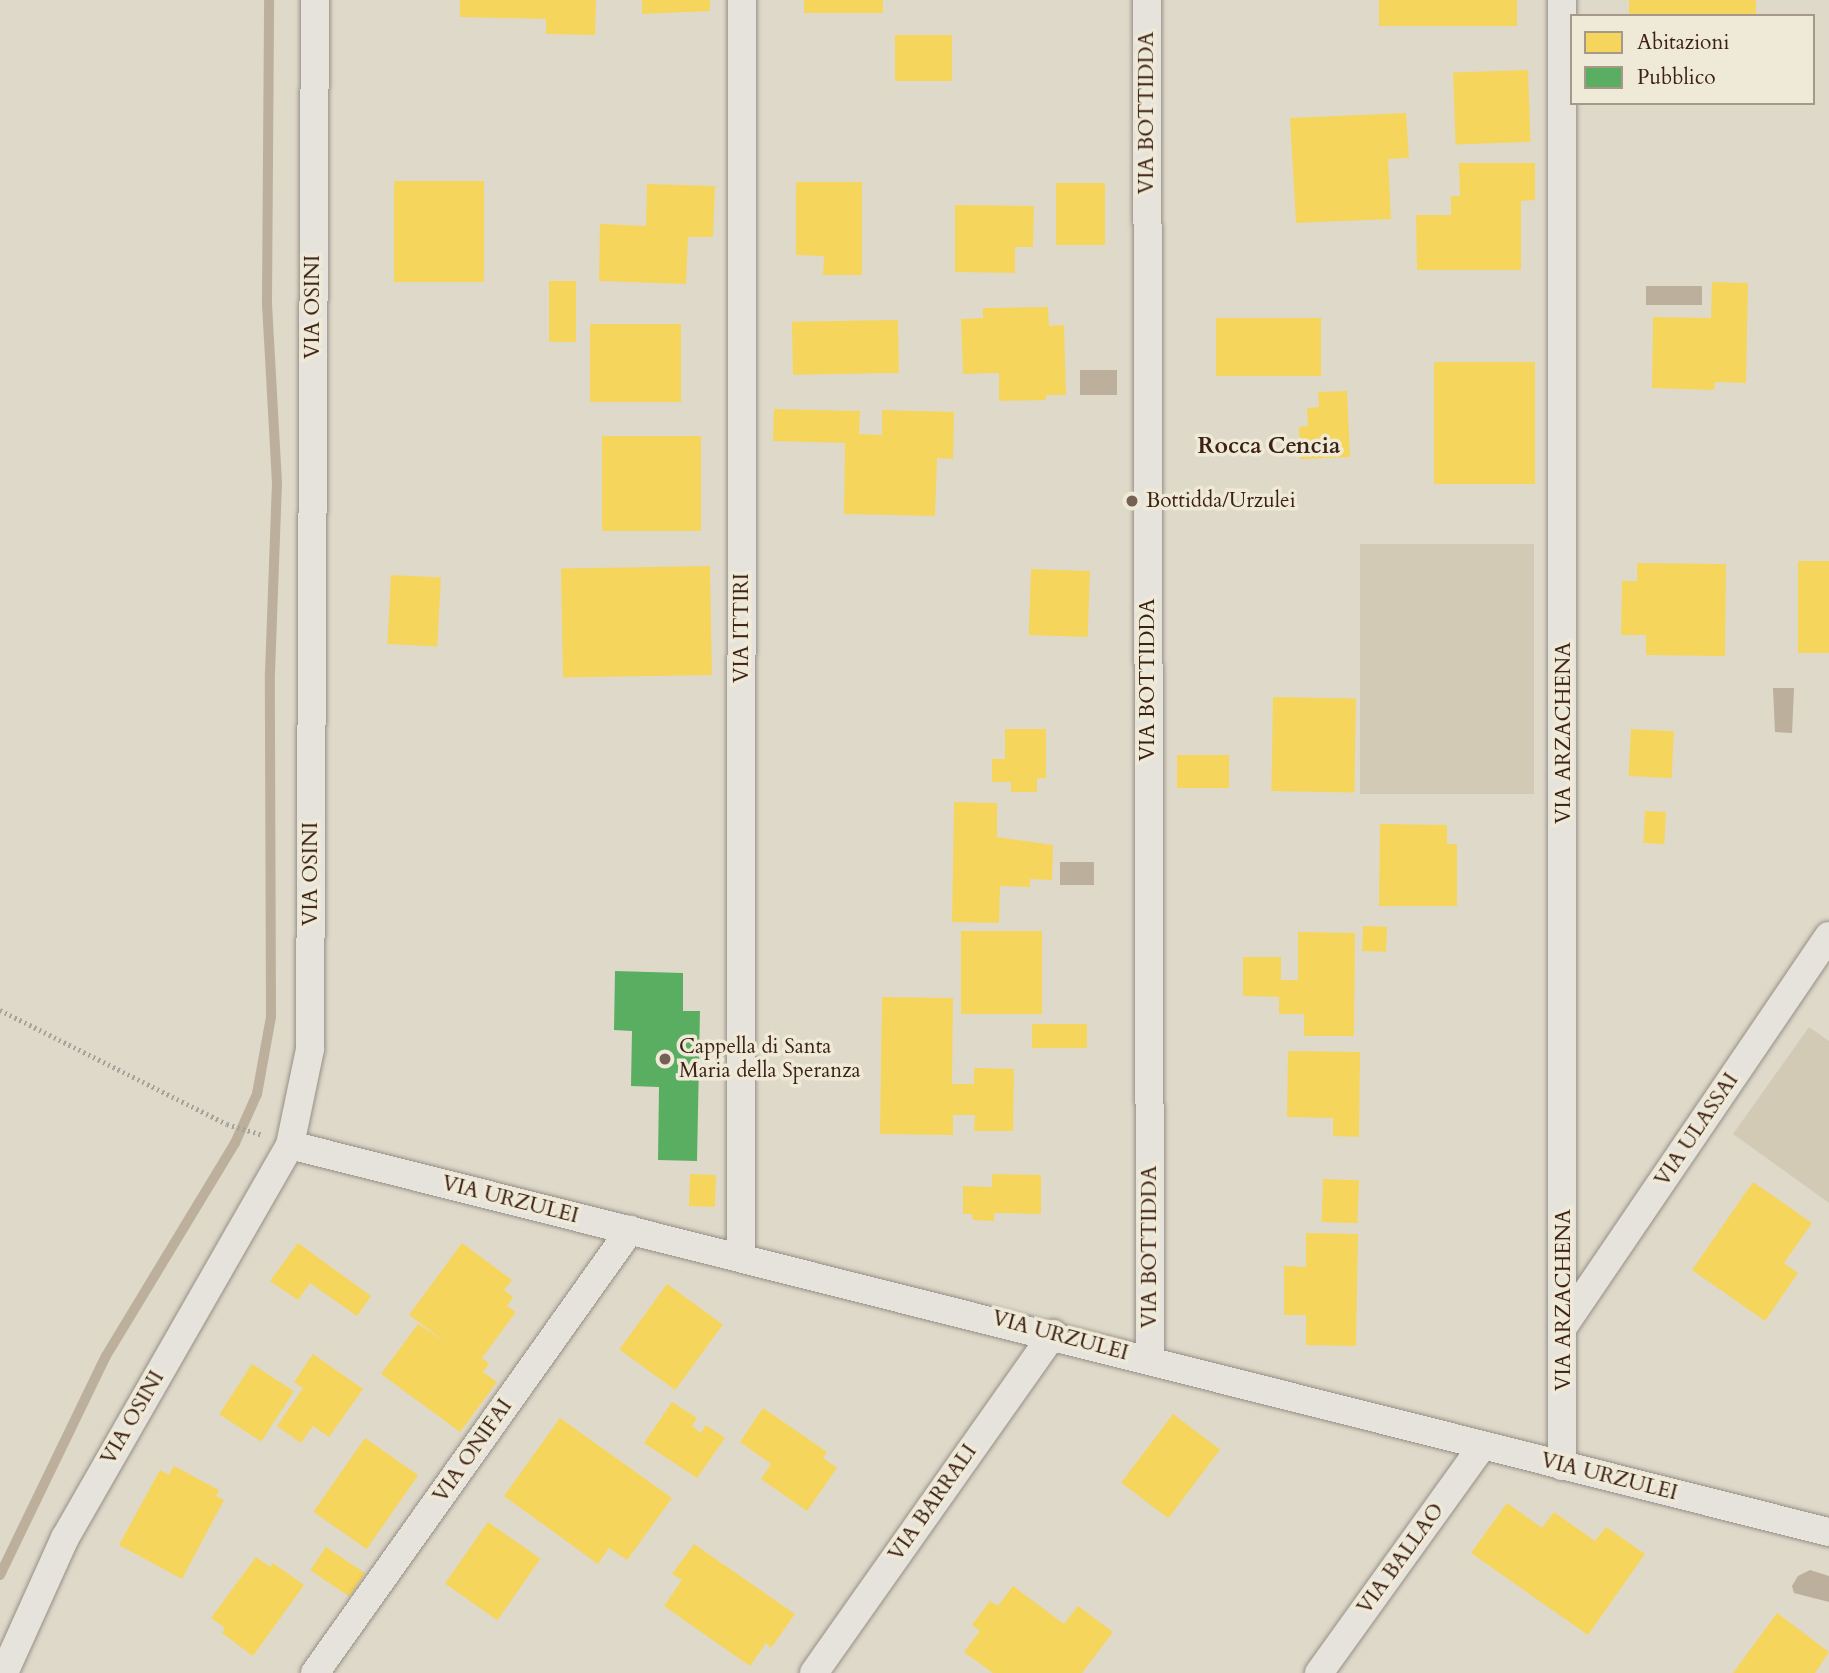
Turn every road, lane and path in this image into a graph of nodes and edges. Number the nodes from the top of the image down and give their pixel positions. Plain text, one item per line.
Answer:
1 (315, 0) edge
2 (743, 0) edge
3 (1147, 0) edge
4 (1562, 0) edge
5 (1829, 936) edge
6 (0, 1010) edge
7 (253, 1132) dead end
8 (290, 1145) junction
9 (631, 1230) junction
10 (741, 1255) junction
11 (1564, 1324) junction
12 (1054, 1334) junction
13 (1150, 1359) junction
14 (1482, 1446) junction
15 (1562, 1466) junction
16 (1829, 1532) edge
17 (4, 1673) edge
18 (315, 1673) edge
19 (814, 1673) edge
20 (1320, 1673) edge

1 - 8 street, VIA OSINI
2 - 10 street, VIA ITTIRI
3 - 13 street, VIA BOTTIDDA
4 - 11 street, VIA ARZACHENA
5 - 11 street, VIA ULASSAI
6 - 7 path
8 - 9 street, VIA URZULEI
8 - 17 street, VIA OSINI
9 - 10 street, VIA URZULEI
9 - 18 street, VIA ONIFAI
10 - 12 street, VIA URZULEI
11 - 15 street, VIA ARZACHENA
12 - 13 street, VIA URZULEI
12 - 19 street, VIA BARRALI
13 - 14 street, VIA URZULEI
14 - 15 street, VIA URZULEI
14 - 20 street, VIA BALLAO
15 - 16 street, VIA URZULEI

